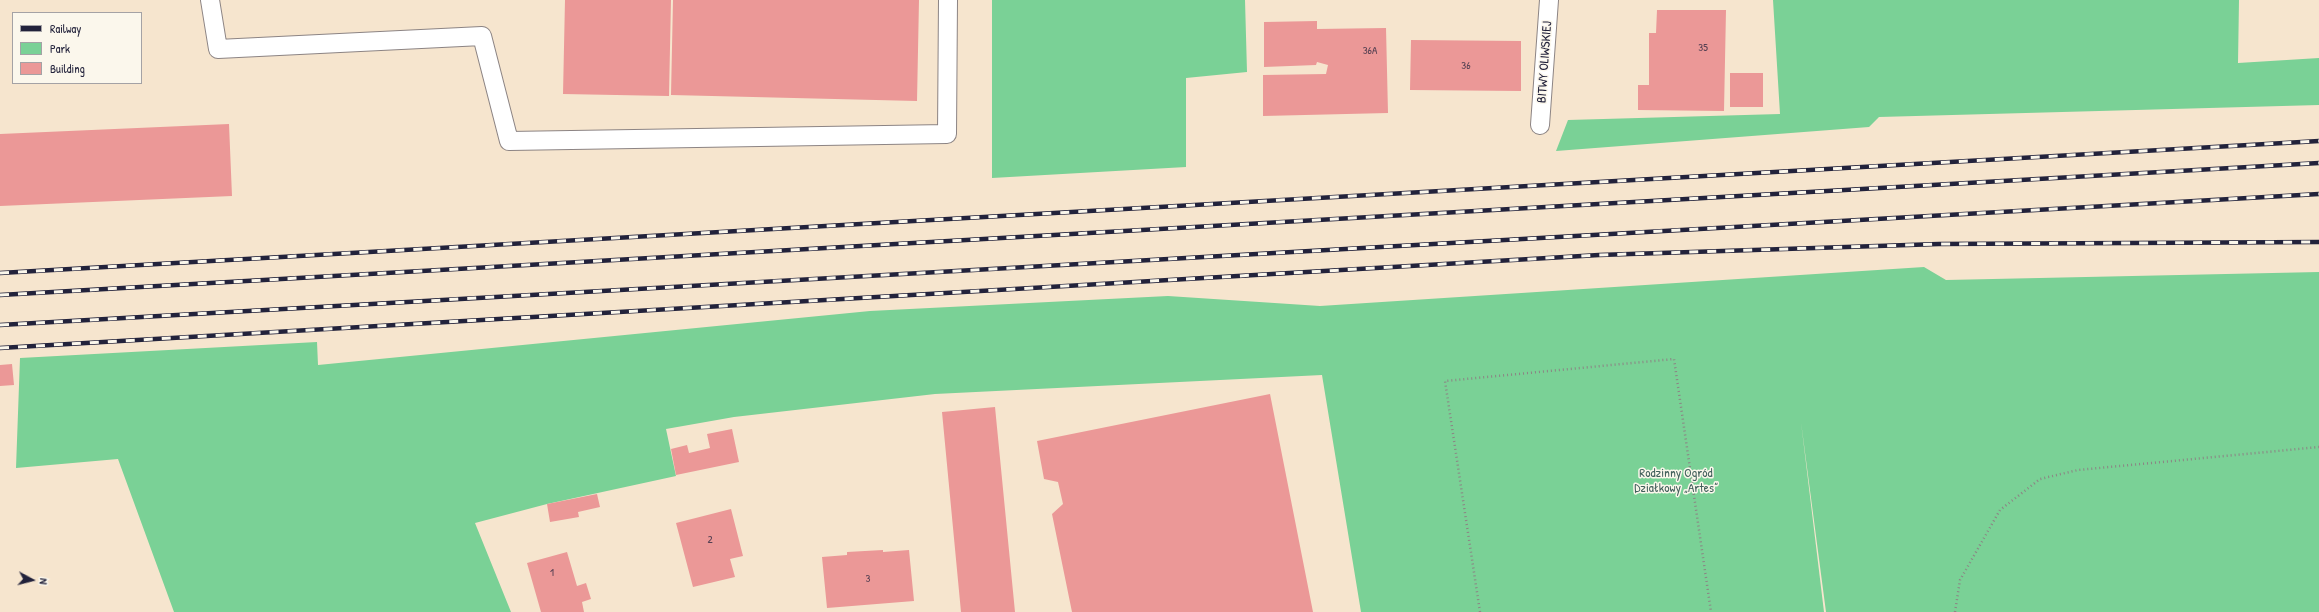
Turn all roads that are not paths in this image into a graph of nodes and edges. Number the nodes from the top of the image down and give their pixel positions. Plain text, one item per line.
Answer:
1 (210, 0) edge
2 (948, 0) edge
3 (1549, 0) edge
4 (1540, 125) dead end

1 - 2 lane
3 - 4 lane, BITWY OLIWSKIEJ

